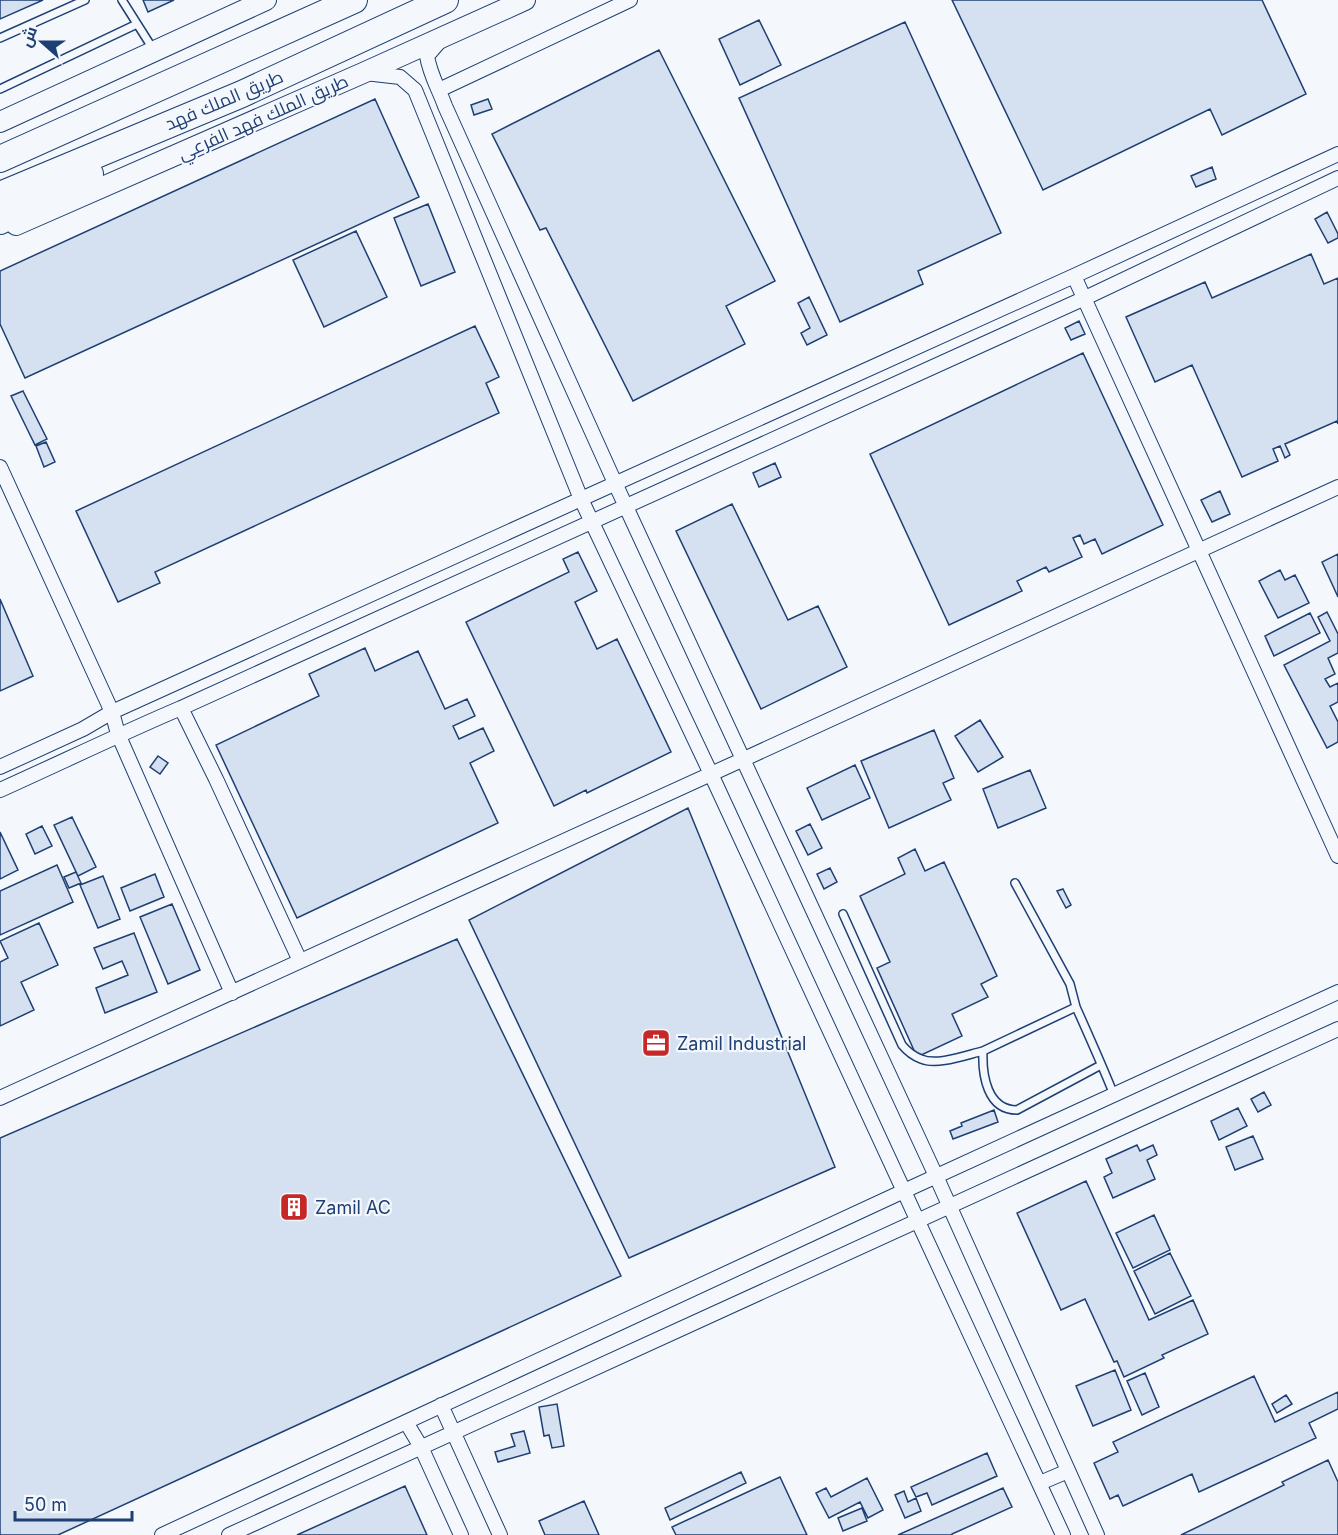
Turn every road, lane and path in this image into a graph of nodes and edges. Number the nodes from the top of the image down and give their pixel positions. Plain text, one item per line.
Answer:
1 (85, 0) edge
2 (122, 0) edge
3 (354, 0) edge
4 (445, 0) edge
5 (525, 0) edge
6 (630, 0) edge
7 (259, 2) edge
8 (137, 24) junction
9 (444, 36) junction
10 (0, 38) edge
11 (154, 51) junction
12 (363, 73) junction
13 (0, 89) edge
14 (154, 90) junction
15 (440, 90) junction
16 (242, 94) junction
17 (2, 124) edge
18 (1338, 154) edge
19 (0, 159) edge
20 (1338, 178) edge
21 (5, 193) edge
22 (0, 221) edge
23 (0, 232) edge
24 (1074, 276) junction
25 (1085, 298) junction
26 (0, 467) edge
27 (615, 483) junction
28 (1338, 487) edge
29 (581, 498) junction
30 (626, 506) junction
31 (592, 522) junction
32 (1198, 550) junction
33 (181, 708) junction
34 (112, 712) junction
35 (118, 734) junction
36 (744, 759) junction
37 (0, 767) edge
38 (711, 774) junction
39 (0, 790) edge
40 (1338, 856) edge
41 (1015, 883) dead end
42 (843, 914) dead end
43 (300, 962) junction
44 (1338, 992) edge
45 (232, 993) junction
46 (1076, 1007) junction
47 (1338, 1029) edge
48 (982, 1051) junction
49 (1101, 1065) junction
50 (1114, 1095) junction
51 (0, 1098) edge
52 (936, 1176) junction
53 (904, 1191) junction
54 (948, 1207) junction
55 (918, 1221) junction
56 (441, 1406) junction
57 (406, 1422) junction
58 (454, 1432) junction
59 (421, 1448) junction
60 (1068, 1471) junction
61 (1040, 1483) junction
62 (162, 1535) edge
63 (229, 1535) edge
64 (460, 1535) edge
65 (500, 1535) edge
66 (1063, 1535) edge
67 (1097, 1535) edge

1 - 10 lane
2 - 8 lane
3 - 14 highway, طريق الملك فهد
4 - 16 highway, طريق الملك فهد
5 - 9 main road, طريق الملك فهد الفرعي
6 - 15 street
7 - 11 main road
8 - 11 lane
8 - 13 lane
9 - 12 main road, طريق الملك فهد الفرعي
9 - 15 street
11 - 17 main road
12 - 23 main road, طريق الملك فهد الفرعي
12 - 29 street
14 - 17 highway
14 - 19 highway, طريق الملك فهد
15 - 27 street
16 - 21 highway, طريق الملك فهد
16 - 22 highway
18 - 24 street
20 - 25 street
24 - 25 street
24 - 27 street
25 - 30 street
25 - 32 street
26 - 34 street
27 - 29 street
27 - 30 street
28 - 32 street
29 - 31 street
29 - 34 street
30 - 31 street
30 - 36 street
31 - 33 street
31 - 38 street
32 - 36 street
32 - 40 street
33 - 35 street
33 - 43 street
34 - 35 street
34 - 37 street
35 - 39 street
35 - 45 street
36 - 38 street
36 - 52 street
38 - 43 street
38 - 53 street
41 - 46 lane
42 - 48 lane
43 - 45 street
44 - 50 street
45 - 51 street
46 - 48 lane
46 - 49 lane
47 - 54 street
48 - 49 lane
49 - 50 lane
50 - 52 street
52 - 53 street
52 - 54 street
53 - 55 street
53 - 56 street
54 - 55 street
54 - 60 street
55 - 58 street
55 - 61 street
56 - 57 street
56 - 58 street
57 - 59 street
57 - 62 street
58 - 59 street
58 - 65 street
59 - 63 street
59 - 64 street
60 - 61 street
60 - 67 street
61 - 66 street

